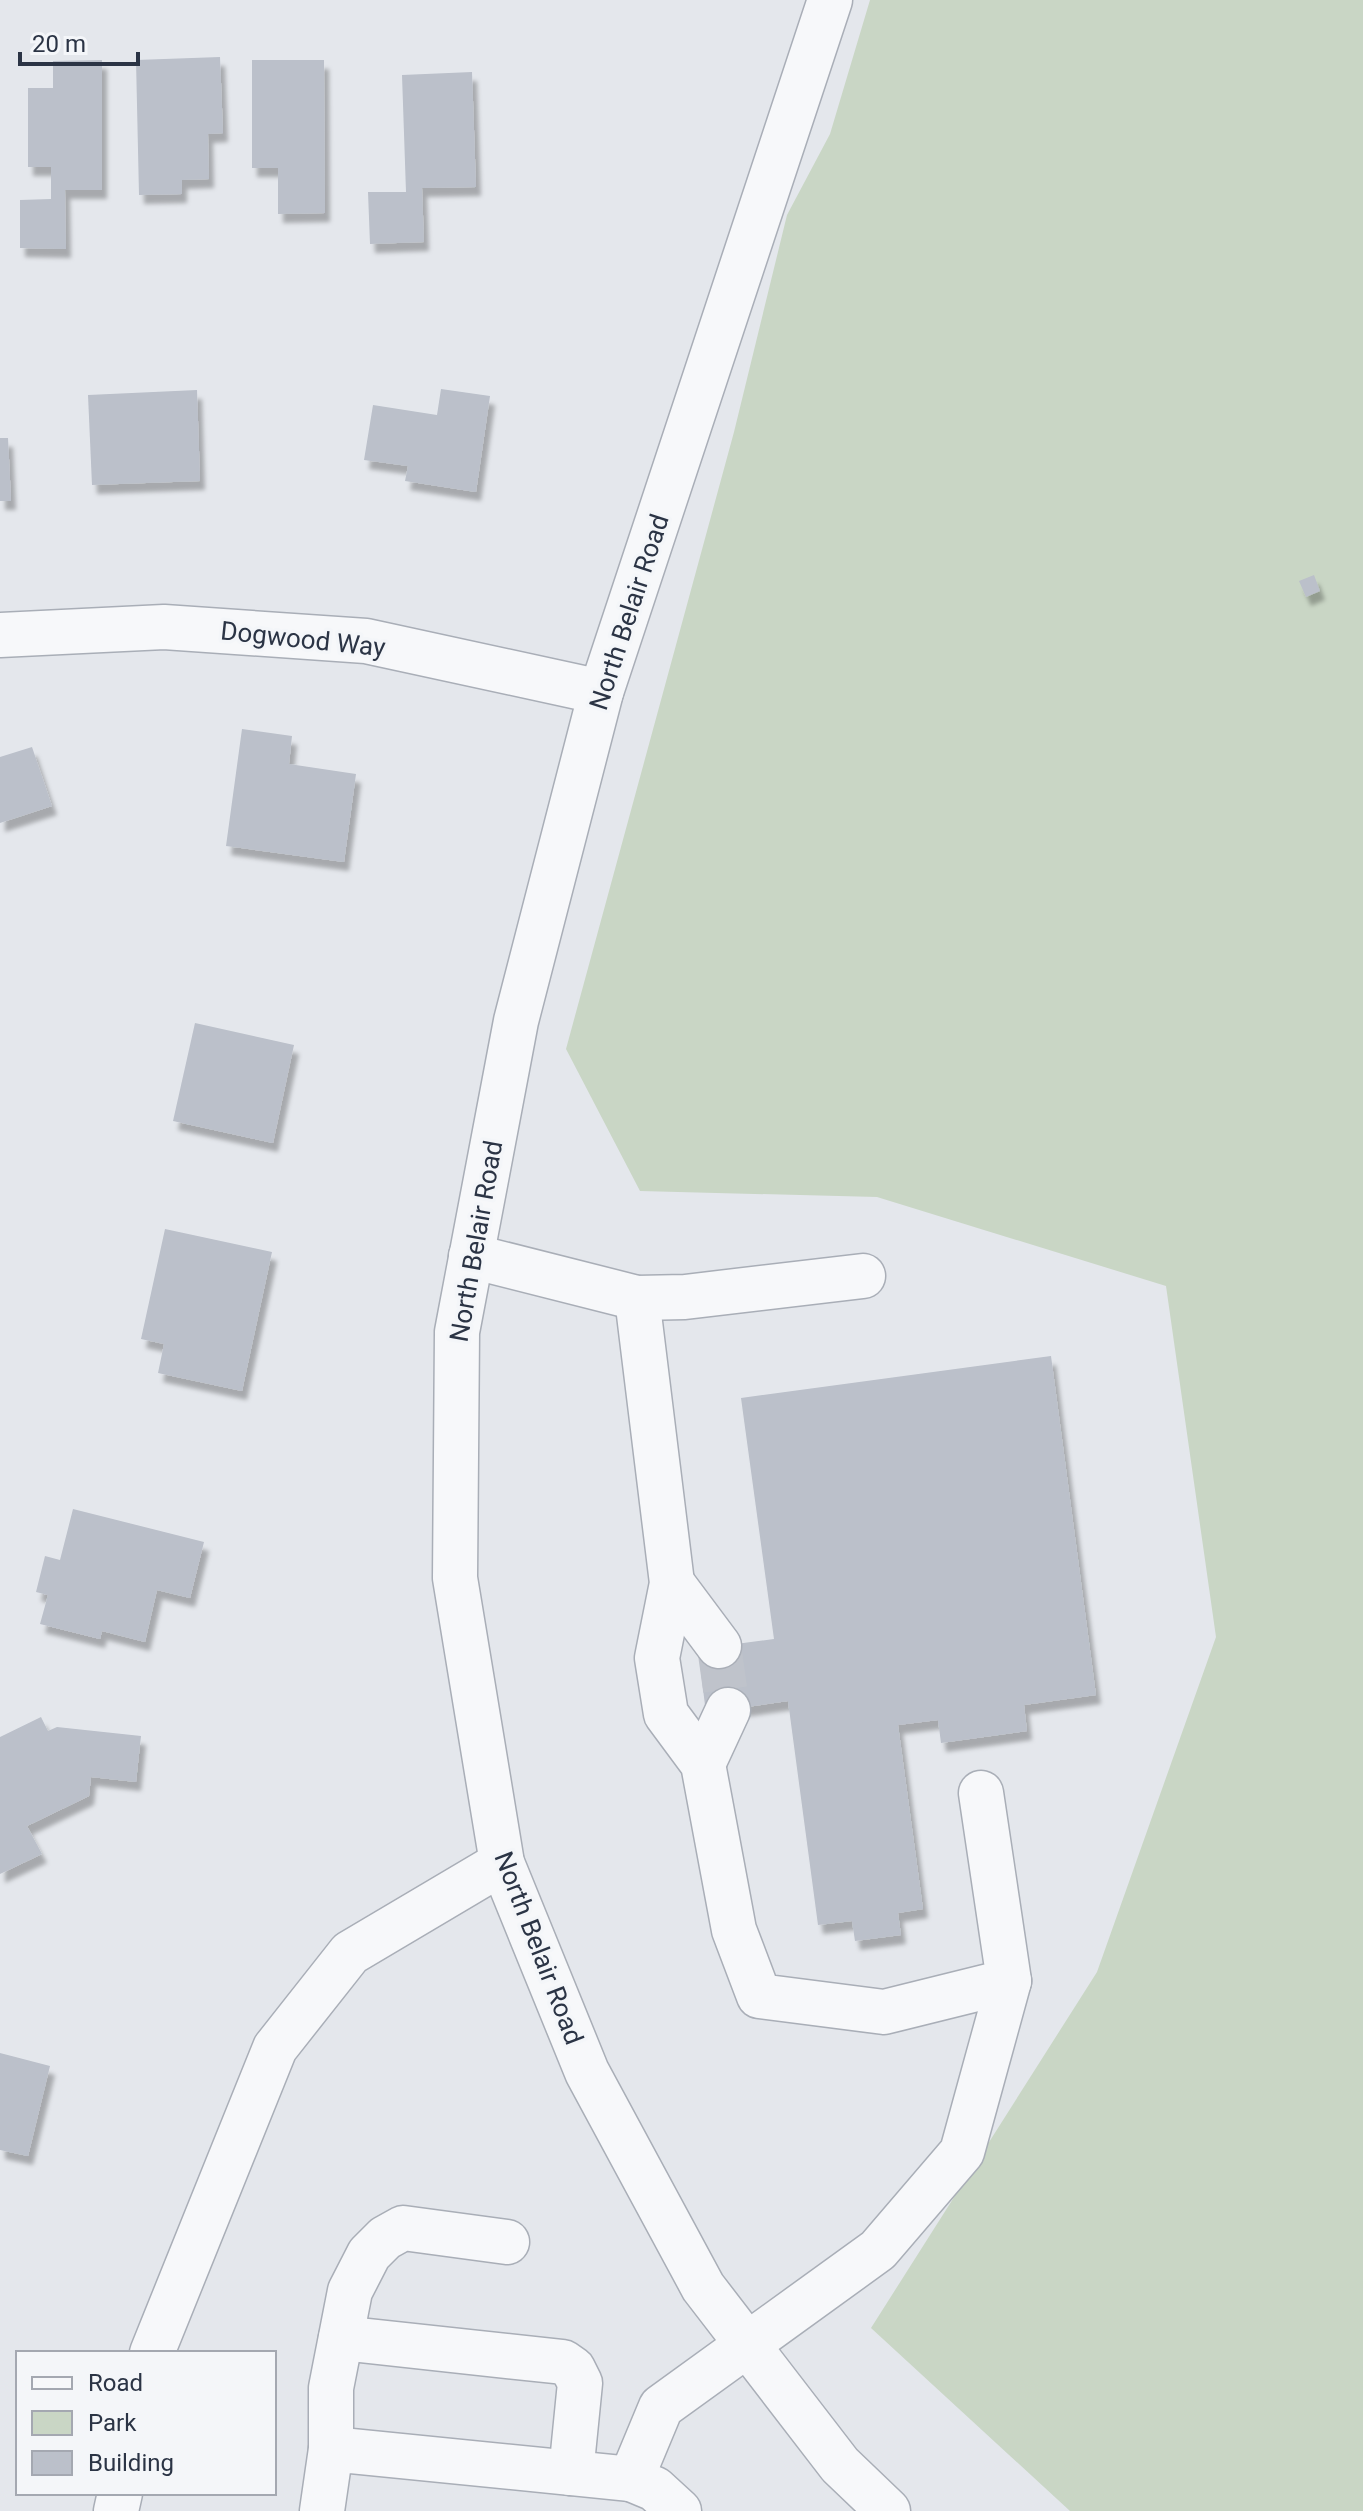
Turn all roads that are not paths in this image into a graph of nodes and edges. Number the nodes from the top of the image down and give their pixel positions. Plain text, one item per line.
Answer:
1 (830, 0) edge
2 (0, 635) edge
3 (601, 692) junction
4 (471, 1256) junction
5 (863, 1276) dead end
6 (637, 1298) junction
7 (672, 1583) junction
8 (719, 1646) tunnel mouth
9 (728, 1710) tunnel mouth
10 (703, 1764) junction
11 (981, 1793) dead end
12 (502, 1863) junction
13 (1009, 1981) junction
14 (507, 2242) dead end
15 (341, 2338) junction
16 (746, 2343) junction
17 (153, 2351) edge
18 (331, 2449) junction
19 (571, 2473) junction
20 (631, 2479) junction
21 (322, 2511) edge
22 (679, 2511) edge
23 (888, 2511) edge

1 - 3 street, North Belair Road
2 - 3 street, Dogwood Way
3 - 4 street, North Belair Road
4 - 6 street
4 - 12 street, North Belair Road
5 - 6 street
6 - 7 street
7 - 8 street
7 - 10 street
9 - 10 street
10 - 13 street
11 - 13 street
12 - 16 street, North Belair Road
12 - 17 street
13 - 16 street
14 - 15 street
15 - 18 street
15 - 19 street
16 - 20 street
16 - 23 street, North Belair Road
18 - 19 street
18 - 21 street
19 - 20 street
20 - 22 street

